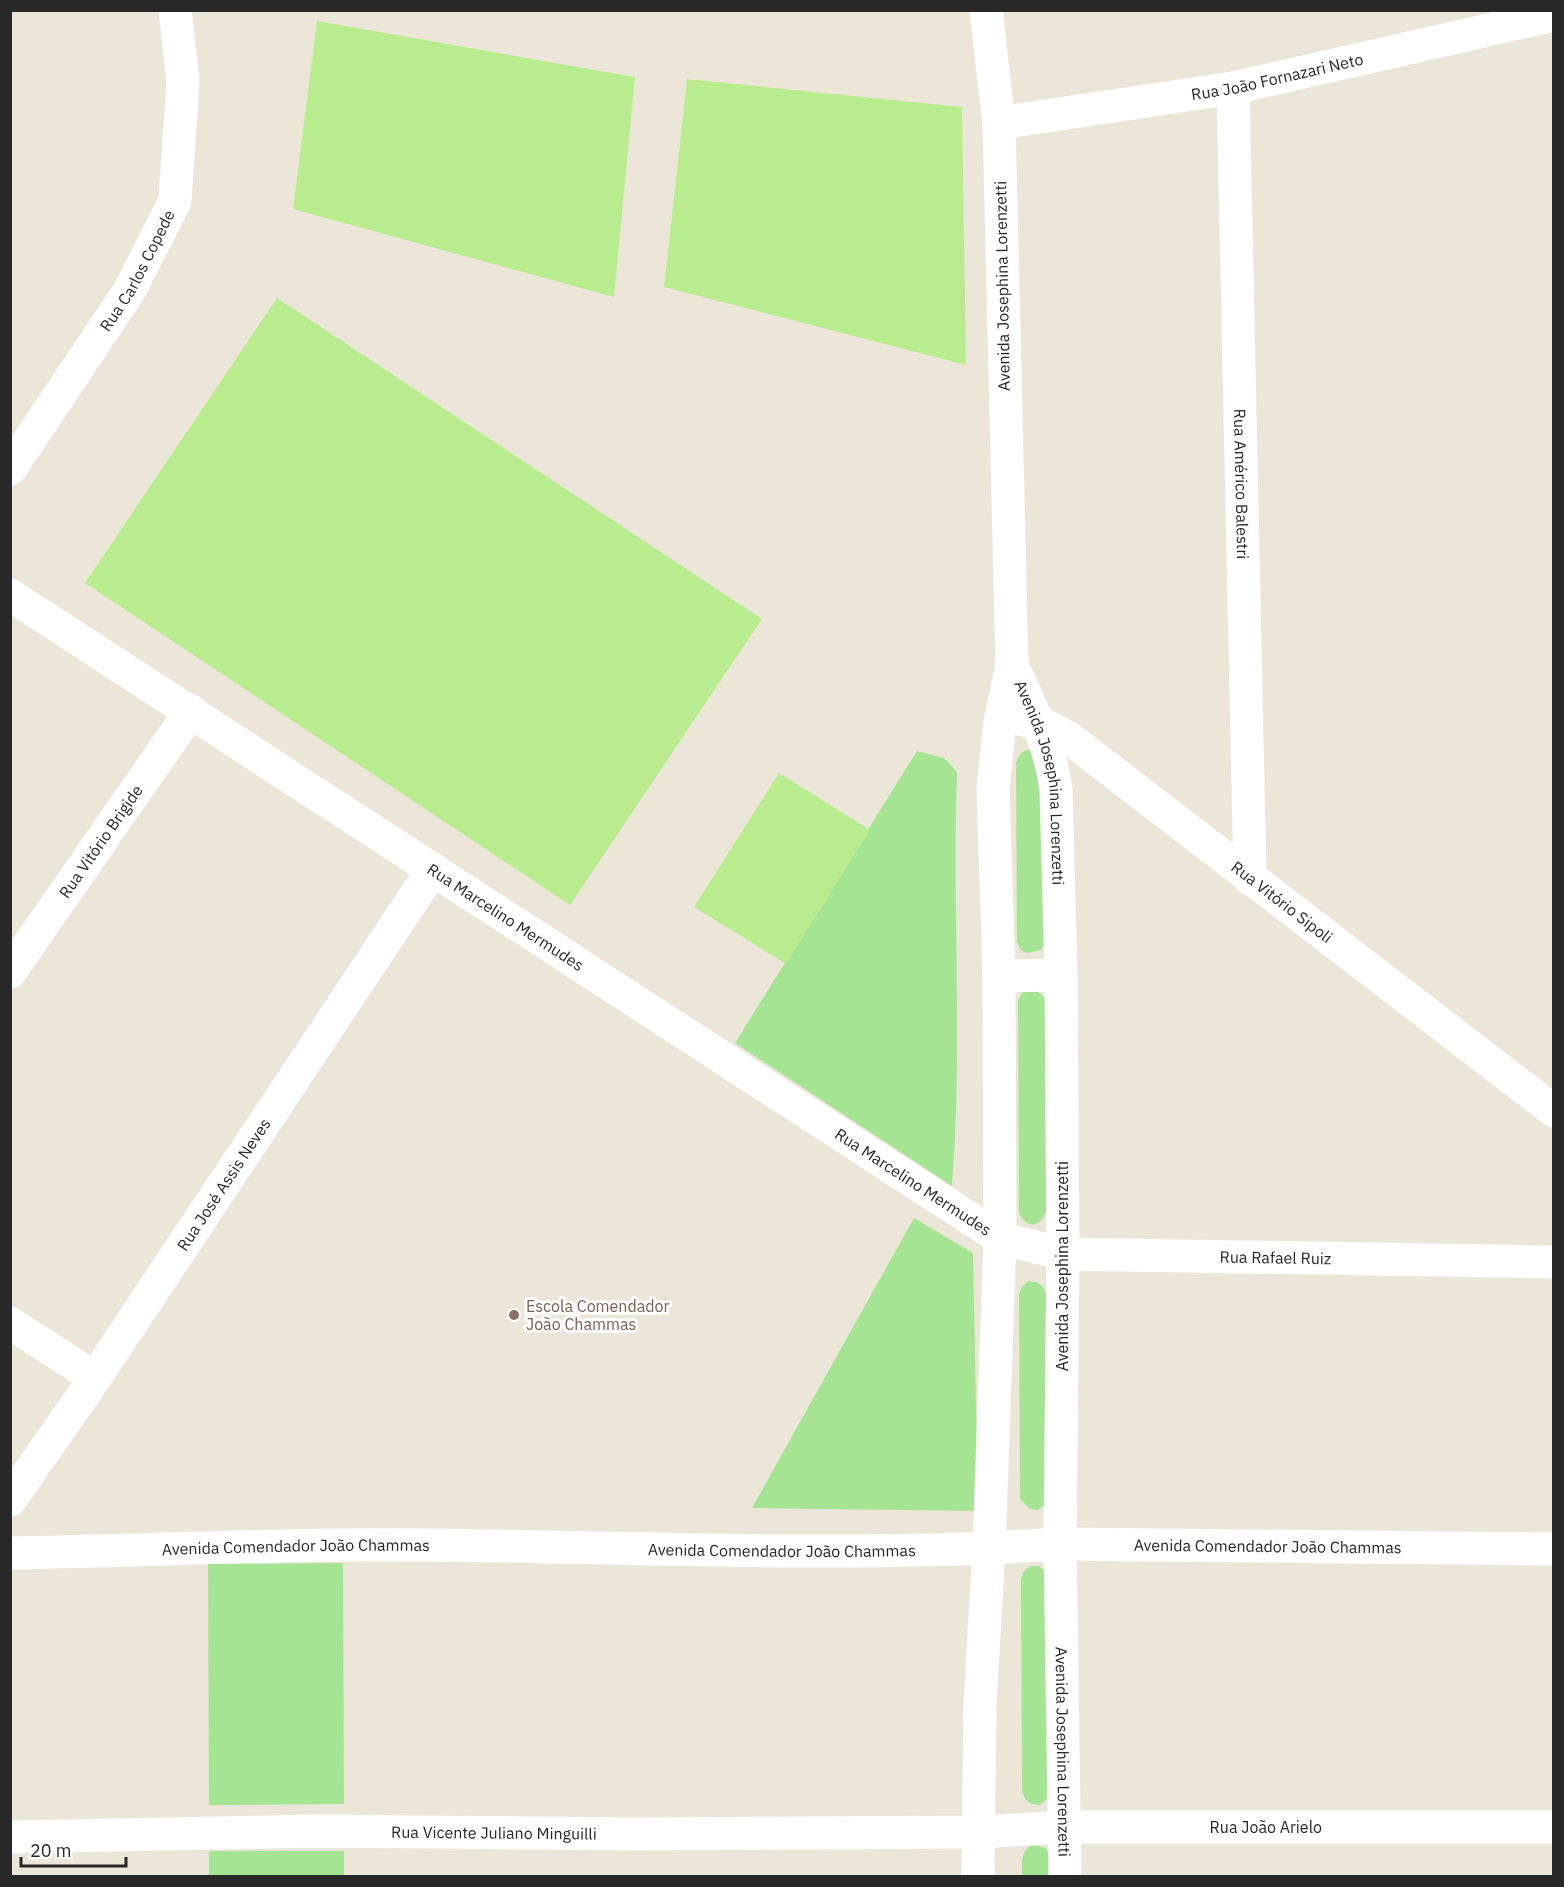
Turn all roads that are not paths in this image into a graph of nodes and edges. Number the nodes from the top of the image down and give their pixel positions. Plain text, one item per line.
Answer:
1 (175, 10) edge
2 (986, 10) edge
3 (1554, 15) edge
4 (1233, 88) junction
5 (999, 123) junction
6 (10, 469) edge
7 (10, 595) edge
8 (1012, 664) junction
9 (191, 711) junction
10 (1037, 721) junction
11 (1000, 722) junction
12 (433, 869) junction
13 (1250, 879) junction
14 (10, 972) edge
15 (1061, 975) junction
16 (999, 976) junction
17 (1554, 1112) edge
18 (1000, 1238) junction
19 (1063, 1254) junction
20 (1554, 1262) edge
21 (10, 1323) edge
22 (95, 1378) junction
23 (10, 1500) edge
24 (1060, 1544) junction
25 (989, 1548) junction
26 (1554, 1549) edge
27 (10, 1553) edge
28 (1065, 1827) junction
29 (1554, 1827) edge
30 (978, 1832) junction
31 (10, 1837) edge
32 (978, 1876) edge
33 (1065, 1876) edge

1 - 6 street, Rua Carlos Copede
2 - 5 street, Avenida Josephina Lorenzetti
3 - 4 street, Rua João Fornazari Neto
4 - 5 street, Rua João Fornazari Neto
4 - 13 street, Rua Américo Balestri
5 - 8 street, Avenida Josephina Lorenzetti
7 - 9 street, Rua Marcelino Mermudes
8 - 10 street, Avenida Josephina Lorenzetti
8 - 11 street, Avenida Josephina Lorenzetti
9 - 12 street, Rua Marcelino Mermudes
9 - 14 street, Rua Vitório Brigide
10 - 11 street
10 - 13 street, Rua Vitório Sipoli
10 - 15 street, Avenida Josephina Lorenzetti
11 - 16 street, Avenida Josephina Lorenzetti
12 - 18 street, Rua Marcelino Mermudes
12 - 22 street, Rua José Assis Neves
13 - 17 street, Rua Vitório Sipoli
15 - 16 street
15 - 19 street, Avenida Josephina Lorenzetti
16 - 18 street, Avenida Josephina Lorenzetti
18 - 19 street, Rua Rafael Ruiz
18 - 25 street, Avenida Josephina Lorenzetti
19 - 20 street, Rua Rafael Ruiz
19 - 24 street, Avenida Josephina Lorenzetti
21 - 22 street
22 - 23 street, Rua José Assis Neves
24 - 25 street, Avenida Comendador João Chammas
24 - 26 street, Avenida Comendador João Chammas
24 - 28 street, Avenida Josephina Lorenzetti
25 - 27 street, Avenida Comendador João Chammas
25 - 30 street, Avenida Josephina Lorenzetti
28 - 29 street, Rua João Arielo
28 - 30 street, Rua João Arielo
28 - 33 street, Avenida Josephina Lorenzetti
30 - 31 street, Rua Vicente Juliano Minguilli
30 - 32 street, Avenida Josephina Lorenzetti

